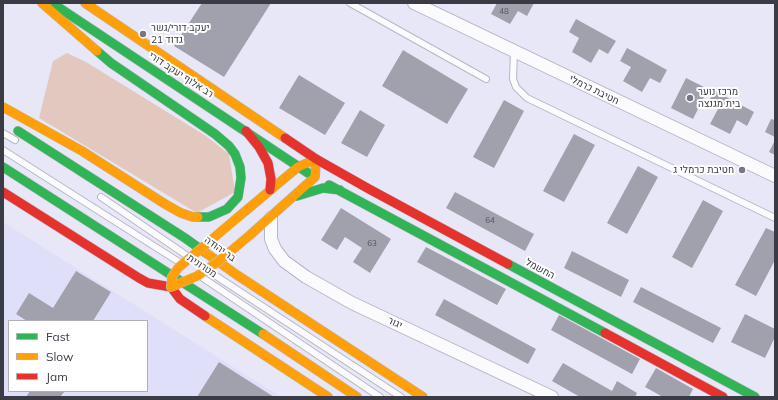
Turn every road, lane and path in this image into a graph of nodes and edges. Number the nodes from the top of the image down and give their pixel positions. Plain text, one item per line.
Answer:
1 (42, 3) edge
2 (52, 3) edge
3 (84, 3) edge
4 (350, 3) edge
5 (414, 3) edge
6 (514, 52) junction
7 (486, 79) dead end
8 (3, 107) edge
9 (10, 126) dead end
10 (246, 131) junction
11 (3, 133) edge
12 (22, 145) dead end
13 (3, 150) edge
14 (316, 159) junction
15 (3, 167) edge
16 (298, 167) junction
17 (775, 176) edge
18 (315, 177) junction
19 (270, 190) junction
20 (340, 190) junction
21 (92, 191) dead end
22 (3, 192) edge
23 (294, 197) junction
24 (271, 218) junction
25 (775, 218) edge
26 (196, 262) dead end
27 (203, 266) dead end
28 (188, 268) dead end
29 (195, 272) dead end
30 (171, 287) junction
31 (328, 397) edge
32 (357, 397) edge
33 (380, 397) edge
34 (401, 397) edge
35 (423, 397) edge
36 (552, 397) edge
37 (723, 397) edge
38 (755, 397) edge

1 - 8 main road
2 - 10 main road, רב אלוף יעקב דורי
3 - 14 main road, רב אלוף יעקב דורי
4 - 7 lane
5 - 6 street, חטיבת כרמלי
6 - 17 street, חטיבת כרמלי
6 - 25 lane
9 - 35 main road, בר יהודה
10 - 16 main road, רב אלוף יעקב דורי
10 - 19 main road
11 - 12 lane
13 - 28 lane, מטרונית
14 - 16 main road
14 - 18 main road
14 - 38 main road, החשמל
15 - 32 main road
16 - 18 main road
16 - 19 main road
18 - 20 main road
18 - 23 main road
19 - 30 main road, bridge
20 - 23 main road
20 - 37 main road
21 - 26 lane, מטרונית
22 - 30 main road
23 - 24 main road
24 - 30 main road, bridge
24 - 36 street, יגור
27 - 34 lane, מטרונית
29 - 33 lane, מטרונית
30 - 31 main road

